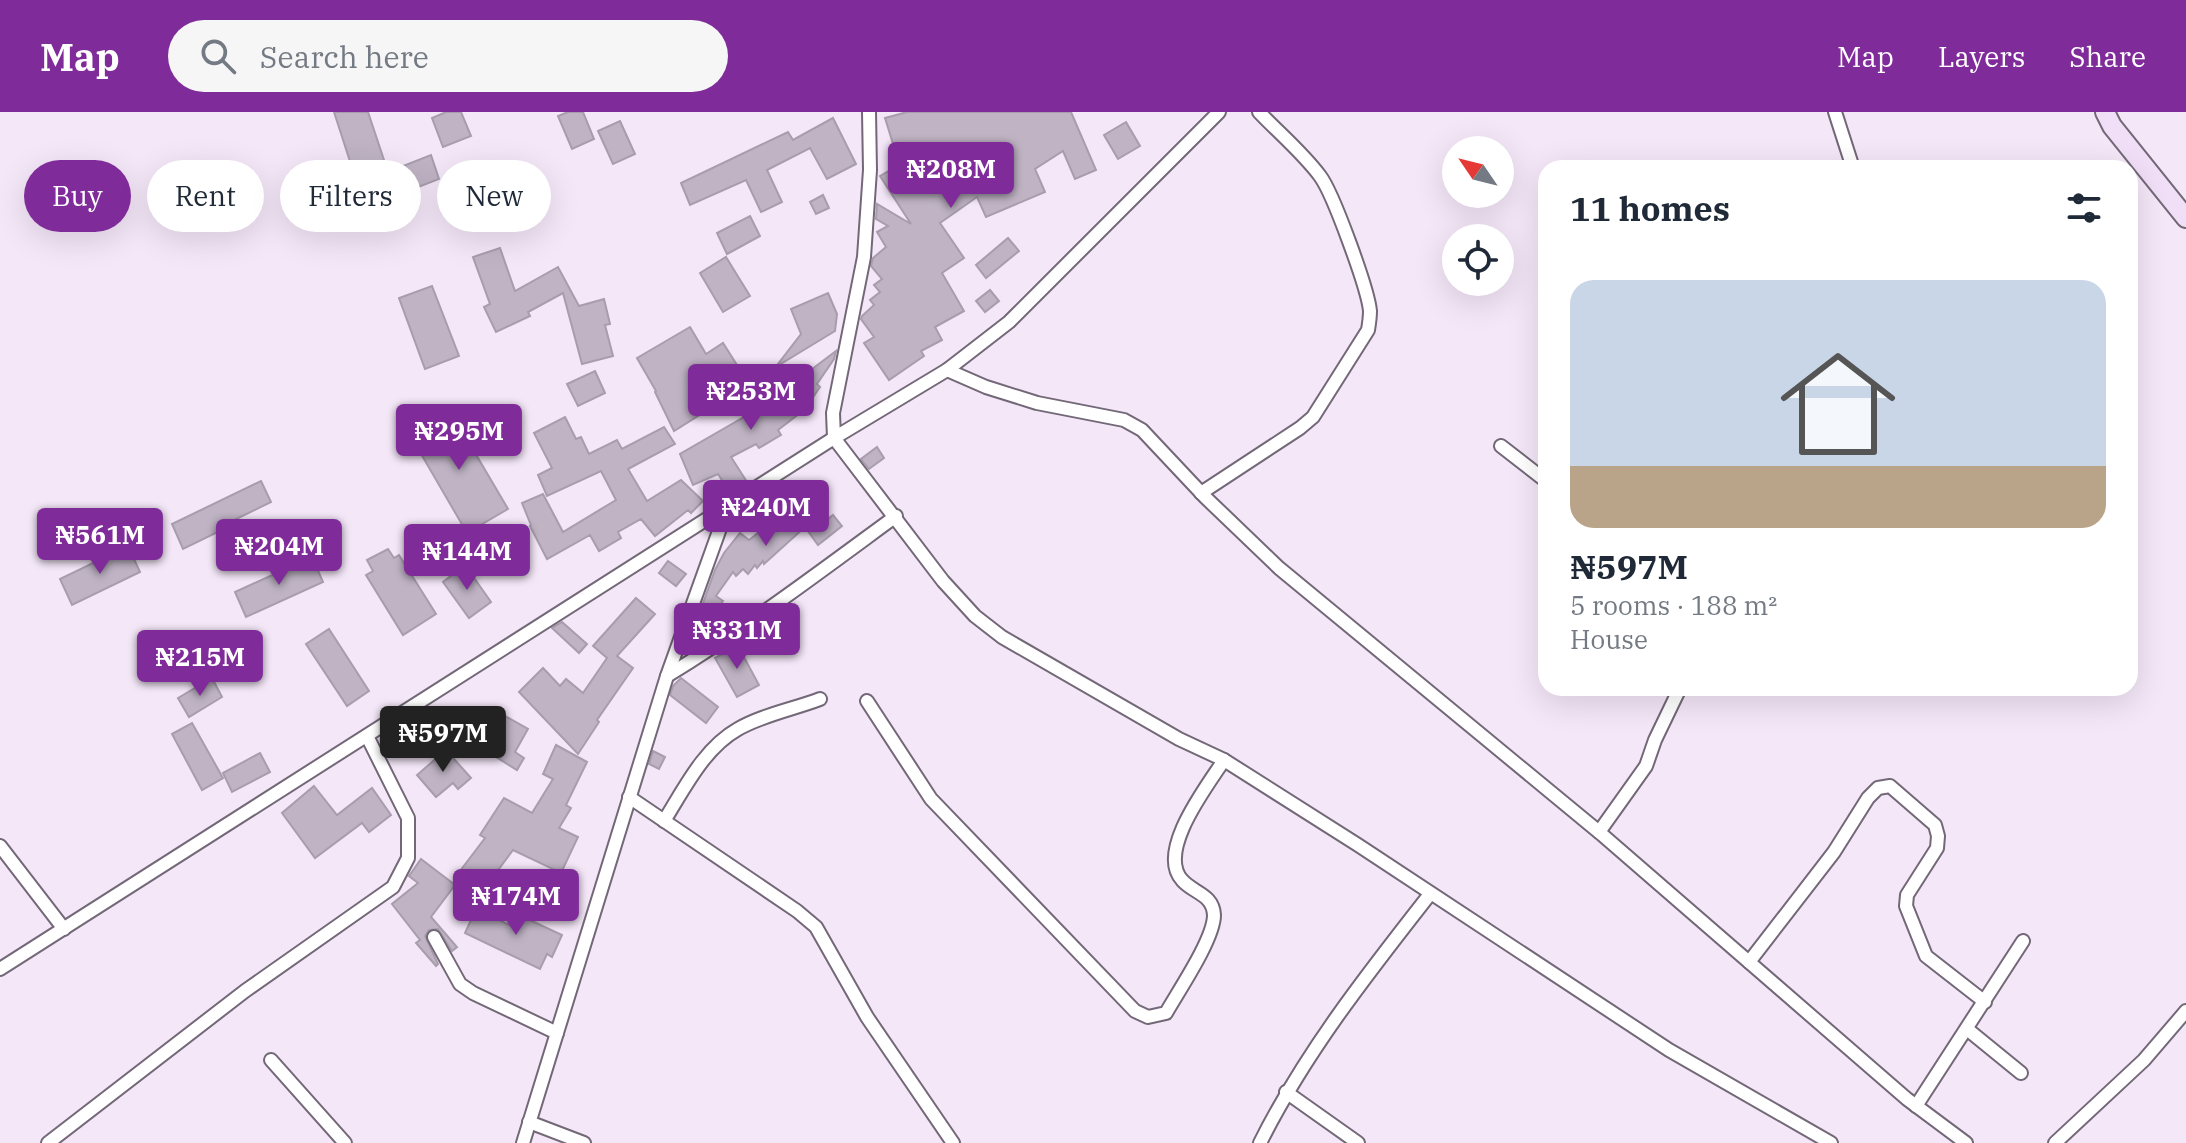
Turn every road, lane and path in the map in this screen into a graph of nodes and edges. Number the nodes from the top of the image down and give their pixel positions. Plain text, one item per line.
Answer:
1 (869, 112) edge
2 (1219, 112) edge
3 (1259, 112) edge
4 (1835, 112) edge
5 (2105, 112) edge
6 (1850, 160) edge
7 (2186, 218) edge
8 (947, 370) junction
9 (834, 438) junction
10 (1501, 446) dead end
11 (1538, 475) edge
12 (1201, 493) junction
13 (728, 506) junction
14 (896, 516) junction
15 (667, 676) junction
16 (1676, 696) edge
17 (820, 699) dead end
18 (867, 701) dead end
19 (367, 736) junction
20 (1224, 760) junction
21 (629, 797) junction
22 (664, 821) junction
23 (1599, 832) junction
24 (0, 846) edge
25 (1430, 894) junction
26 (64, 929) junction
27 (434, 937) dead end
28 (2023, 941) dead end
29 (1749, 962) junction
30 (0, 969) edge
31 (1985, 1002) junction
32 (2186, 1011) edge
33 (1967, 1029) junction
34 (557, 1033) junction
35 (271, 1060) dead end
36 (2021, 1073) dead end
37 (1286, 1092) junction
38 (1916, 1106) junction
39 (529, 1122) junction
40 (48, 1143) edge
41 (345, 1143) edge
42 (523, 1143) edge
43 (584, 1143) edge
44 (953, 1143) edge
45 (1260, 1143) edge
46 (1358, 1143) edge
47 (1831, 1143) edge
48 (1966, 1143) edge
49 (2055, 1143) edge

1 - 9 street
2 - 8 street
3 - 12 street
4 - 6 street
5 - 7 main road
8 - 9 street
8 - 12 street
9 - 13 street
9 - 14 street
10 - 11 street
12 - 23 street
13 - 15 street
13 - 19 street
14 - 15 street
14 - 20 street
15 - 21 street
16 - 23 street
17 - 22 street
18 - 20 street
19 - 26 street
19 - 40 street
20 - 25 street
21 - 22 street
21 - 34 street
22 - 44 street
23 - 29 street
24 - 26 street
25 - 37 street
25 - 47 street
26 - 30 street
27 - 34 street
28 - 31 street
29 - 31 street
29 - 38 street
31 - 33 street
32 - 49 street
33 - 36 street
33 - 38 street
34 - 39 street
35 - 41 street
37 - 45 street
37 - 46 street
38 - 48 street
39 - 42 street
39 - 43 street

